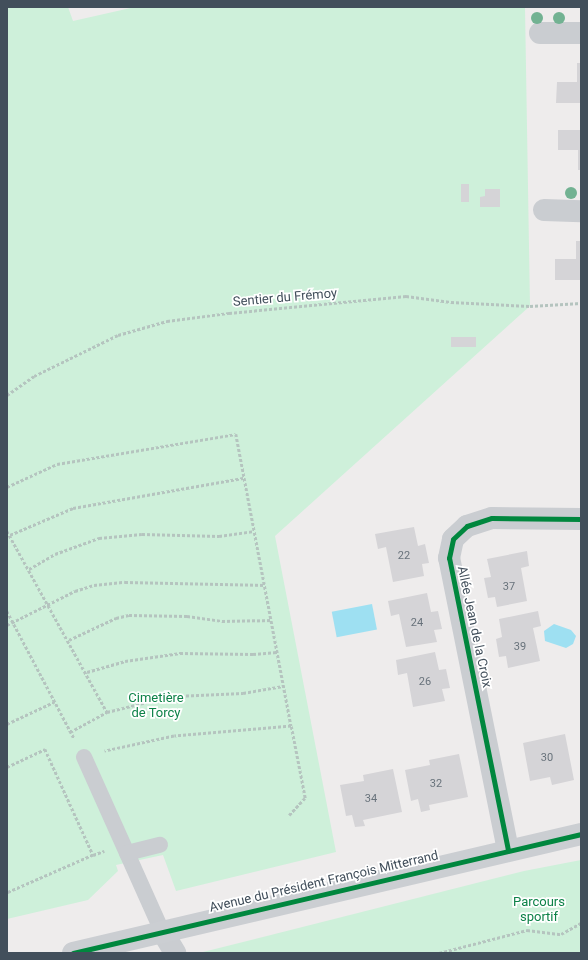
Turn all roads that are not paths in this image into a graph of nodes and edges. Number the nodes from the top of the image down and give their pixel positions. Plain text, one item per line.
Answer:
1 (540, 33) dead end
2 (581, 33) edge
3 (544, 210) dead end
4 (581, 210) edge
5 (581, 519) edge
6 (84, 757) road end
7 (581, 834) edge
8 (160, 845) dead end
9 (508, 850) junction
10 (127, 853) junction
11 (162, 931) junction
12 (73, 953) edge
13 (175, 953) edge

1 - 2 street
3 - 4 street
5 - 9 street, Allée Jean de la Croix
6 - 10 lane
7 - 9 street, Avenue du Président François Mitterrand
8 - 10 lane
9 - 11 street, Avenue du Président François Mitterrand
10 - 11 lane
11 - 12 street, Avenue du Président François Mitterrand
11 - 13 street

